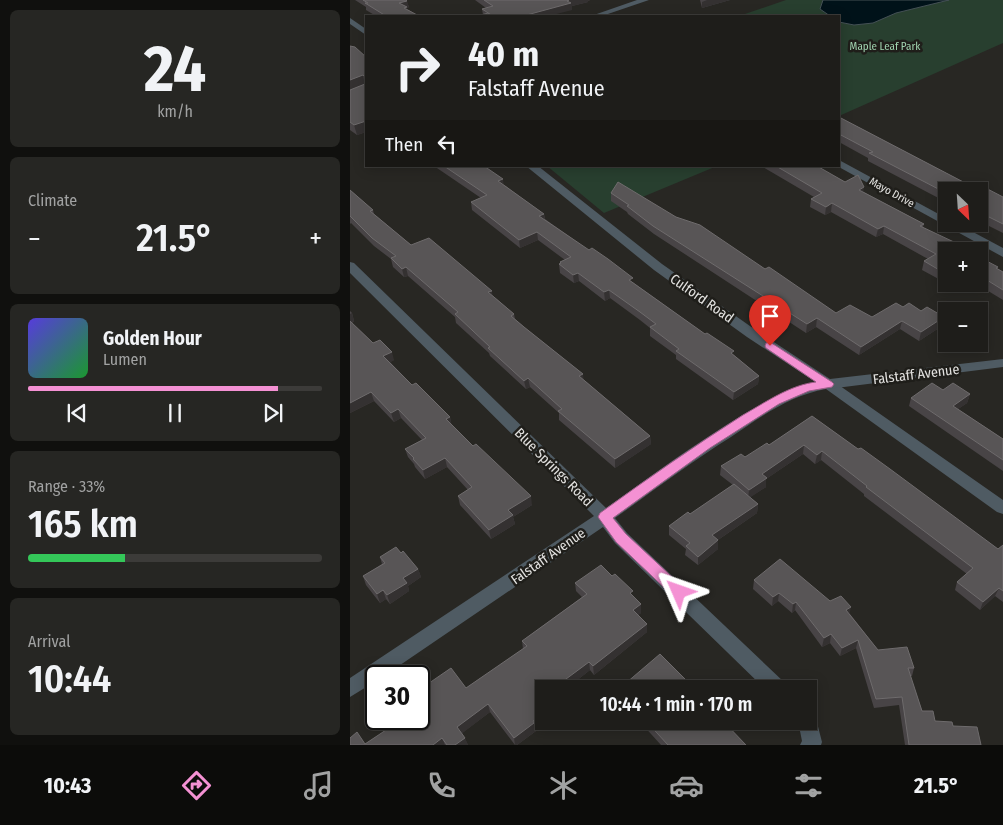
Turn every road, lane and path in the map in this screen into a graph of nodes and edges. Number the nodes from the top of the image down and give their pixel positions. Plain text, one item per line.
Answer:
1 (645, 0) edge
2 (598, 15) edge
3 (350, 20) edge
4 (365, 32) edge
5 (840, 164) edge
6 (532, 167) edge
7 (938, 218) edge
8 (965, 232) edge
9 (1003, 253) edge
10 (350, 266) edge
11 (1003, 363) edge
12 (828, 384) junction
13 (1003, 508) edge
14 (605, 517) junction
15 (769, 680) edge
16 (350, 688) edge
17 (810, 730) edge
18 (810, 745) edge

1 - 2 street
3 - 4 street
5 - 7 street, Mayo Drive
6 - 12 street, Culford Road
8 - 9 street
10 - 14 street, Blue Springs Road
11 - 12 street, Falstaff Avenue
12 - 13 street, Culford Road
12 - 14 street, Falstaff Avenue
14 - 15 street, Blue Springs Road
14 - 16 street, Falstaff Avenue
17 - 18 street

